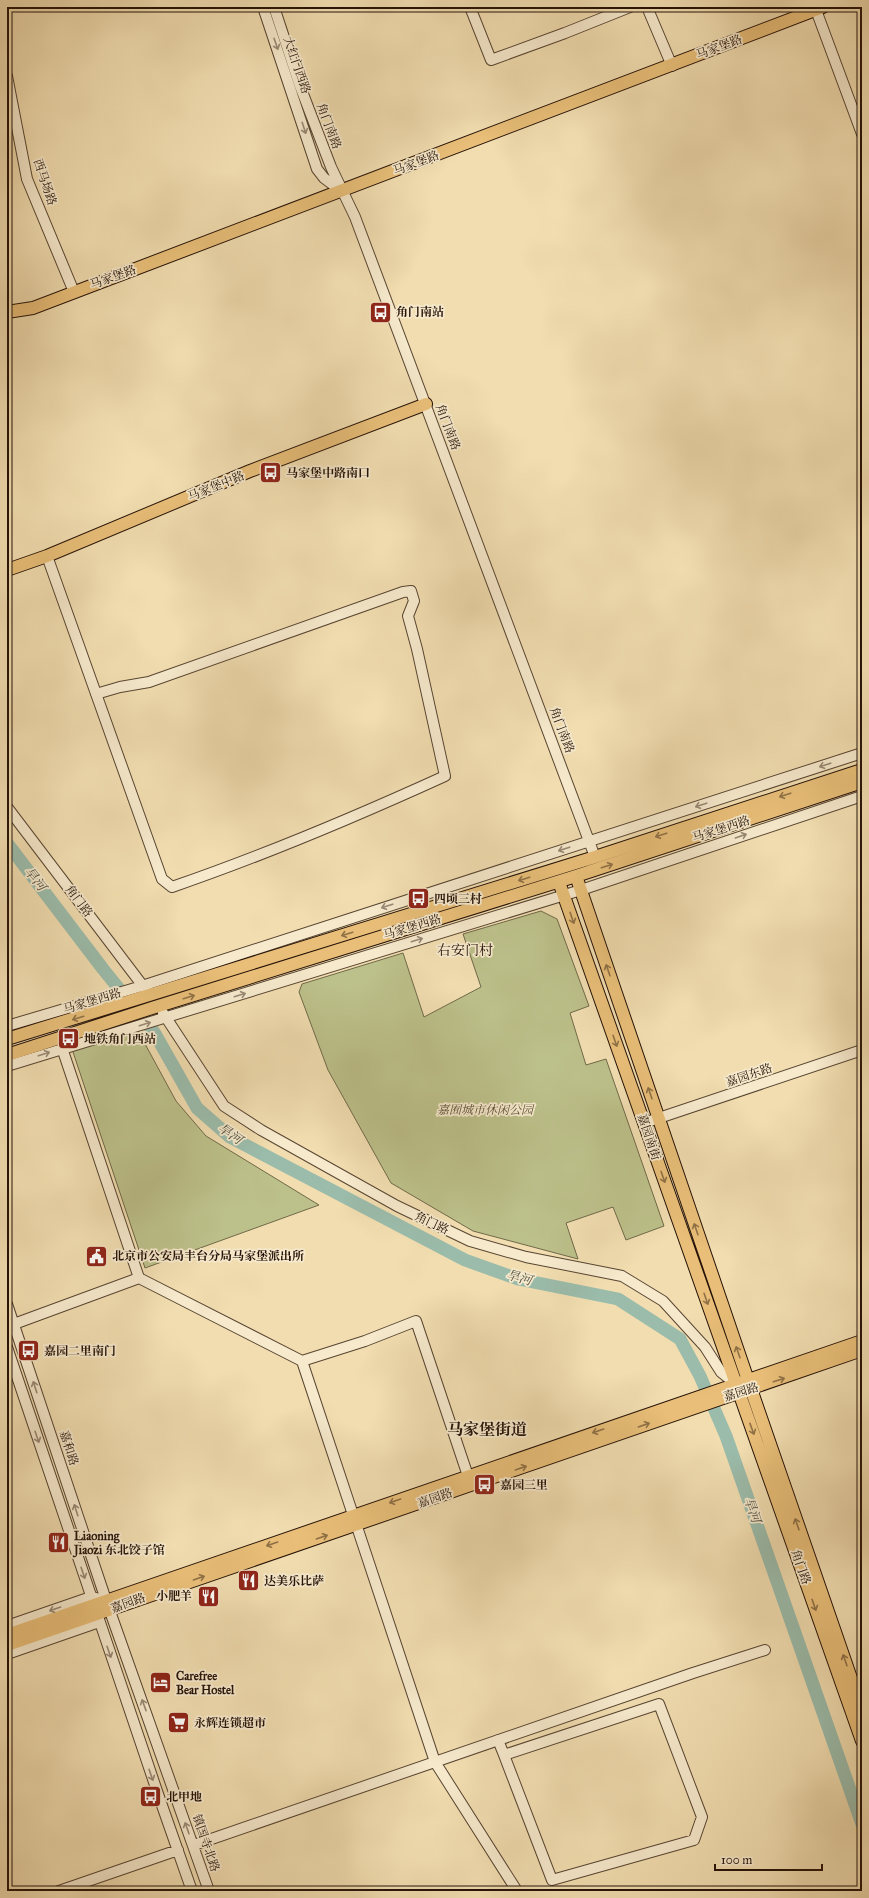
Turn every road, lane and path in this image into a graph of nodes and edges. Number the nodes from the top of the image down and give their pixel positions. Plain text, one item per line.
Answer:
1 (263, 7) edge
2 (274, 7) edge
3 (470, 7) edge
4 (630, 7) edge
5 (647, 7) edge
6 (820, 8) edge
7 (672, 66) junction
8 (7, 76) edge
9 (862, 134) edge
10 (342, 191) junction
11 (74, 292) junction
12 (7, 312) edge
13 (426, 404) junction
14 (46, 556) junction
15 (7, 570) edge
16 (96, 694) junction
17 (862, 754) edge
18 (862, 770) edge
19 (862, 782) edge
20 (862, 796) edge
21 (7, 807) edge
22 (590, 840) junction
23 (595, 857) junction
24 (576, 876) junction
25 (559, 882) junction
26 (581, 890) junction
27 (564, 895) junction
28 (142, 991) junction
29 (112, 1001) junction
30 (155, 1007) junction
31 (164, 1018) junction
32 (7, 1026) edge
33 (7, 1039) edge
34 (62, 1048) junction
35 (862, 1050) edge
36 (7, 1055) edge
37 (7, 1066) edge
38 (659, 1119) junction
39 (644, 1124) junction
40 (139, 1278) junction
41 (7, 1304) edge
42 (14, 1324) junction
43 (862, 1341) edge
44 (7, 1347) edge
45 (862, 1350) edge
46 (302, 1361) junction
47 (738, 1388) junction
48 (689, 1404) junction
49 (468, 1476) junction
50 (354, 1521) junction
51 (108, 1605) junction
52 (95, 1610) junction
53 (7, 1626) edge
54 (7, 1635) edge
55 (7, 1645) edge
56 (765, 1650) dead end
57 (7, 1654) edge
58 (862, 1710) edge
59 (498, 1740) junction
60 (862, 1741) edge
61 (504, 1755) junction
62 (435, 1762) junction
63 (194, 1845) junction
64 (178, 1850) junction
65 (58, 1891) edge
66 (192, 1891) edge
67 (209, 1891) edge
68 (517, 1891) edge

1 -> 10 street, 大红门西路
2 - 10 street, 角门南路
3 - 4 street
5 - 7 street
6 - 7 main road, 马家堡路
6 - 9 street
7 - 10 main road, 马家堡路
8 - 11 street, 西马场路
10 - 11 main road, 马家堡路
10 - 13 street, 角门南路
11 - 12 main road, 马家堡路
13 - 14 main road, 马家堡中路
13 - 22 street, 角门南路
14 - 15 main road, 马家堡中路
14 - 16 street
16 - 16 street
17 -> 22 street, 马家堡西路
18 -> 23 main road, 马家堡西路
24 -> 19 main road, 马家堡西路
26 -> 20 street, 马家堡西路
21 - 28 street, 角门路
22 - 23 street, 角门南路
22 -> 28 street, 马家堡西路
23 -> 28 main road, 马家堡西路
24 - 25 main road, 马家堡西路
24 - 26 main road, 嘉园南街
25 - 27 main road, 嘉园南街
30 -> 25 main road, 马家堡西路
26 - 27 street, 马家堡西路
38 -> 26 main road, 嘉园南街
31 -> 27 street, 马家堡西路
27 -> 39 main road, 嘉园南街
28 - 29 main road, 马家堡西路
29 - 32 street, 马家堡西路
29 -> 33 main road, 马家堡西路
30 - 31 street, 角门路
30 - 36 main road, 马家堡西路
34 -> 31 street, 马家堡西路
31 - 47 street, 角门路
37 -> 34 street, 马家堡西路
34 - 40 street
35 - 38 street, 嘉园东路
38 - 39 street, 嘉园东路
47 -> 38 main road, 嘉园南街
39 -> 47 main road, 嘉园南街
40 - 42 street
40 - 46 street
41 - 42 street, 嘉和路
51 -> 42 street, 嘉和路
43 - 47 main road, 嘉园路
44 -> 52 street
47 -> 45 main road, 嘉园路
46 - 49 street
46 - 50 street
47 - 48 main road, 嘉园路
58 -> 47 main road, 角门路
47 -> 60 main road, 角门路
48 -> 49 main road, 嘉园路
50 -> 48 main road, 嘉园路
49 -> 50 main road, 嘉园路
50 - 51 main road, 嘉园路
50 - 62 street
51 - 52 main road, 嘉园路
63 -> 51 street, 镇国寺北路
52 -> 53 street
52 - 54 main road, 嘉园路
52 - 55 main road, 嘉园路
52 - 57 street
52 -> 64 street
56 - 59 street
59 - 61 street
59 - 62 street
61 - 61 street
62 - 63 street
62 - 68 street
63 - 67 street, 镇国寺北路
64 - 65 street
64 - 66 street

